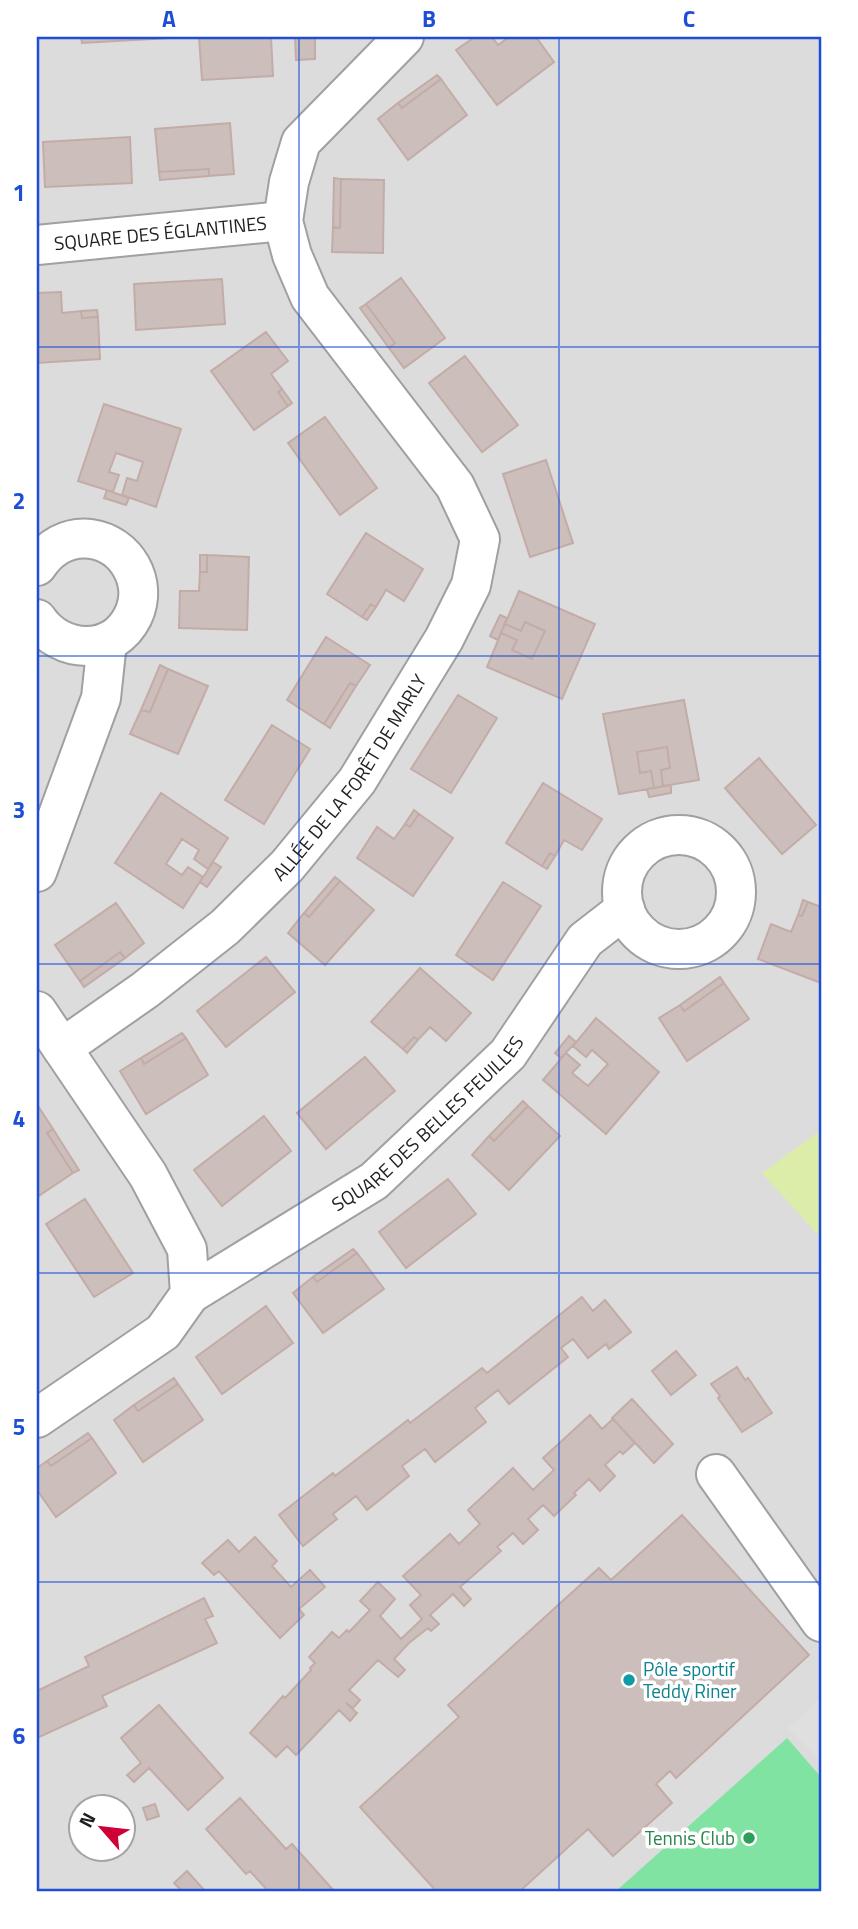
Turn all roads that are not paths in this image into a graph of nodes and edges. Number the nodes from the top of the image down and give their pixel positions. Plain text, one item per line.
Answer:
1 (390, 42) edge
2 (284, 221) junction
3 (37, 245) edge
4 (37, 566) edge
5 (37, 619) edge
6 (107, 642) junction
7 (37, 872) edge
8 (625, 909) dead end
9 (37, 1010) edge
10 (62, 1048) junction
11 (190, 1294) junction
12 (37, 1418) edge
13 (716, 1474) dead end
14 (821, 1622) edge

1 - 2 street, ALLÉE DE LA FORÊT DE MARLY
2 - 3 street, SQUARE DES ÉGLANTINES
2 - 10 street, ALLÉE DE LA FORÊT DE MARLY
4 - 6 street
5 - 6 street
6 - 7 street
8 - 11 street, SQUARE DES BELLES FEUILLES
9 - 10 street
10 - 11 street
11 - 12 street
13 - 14 street

